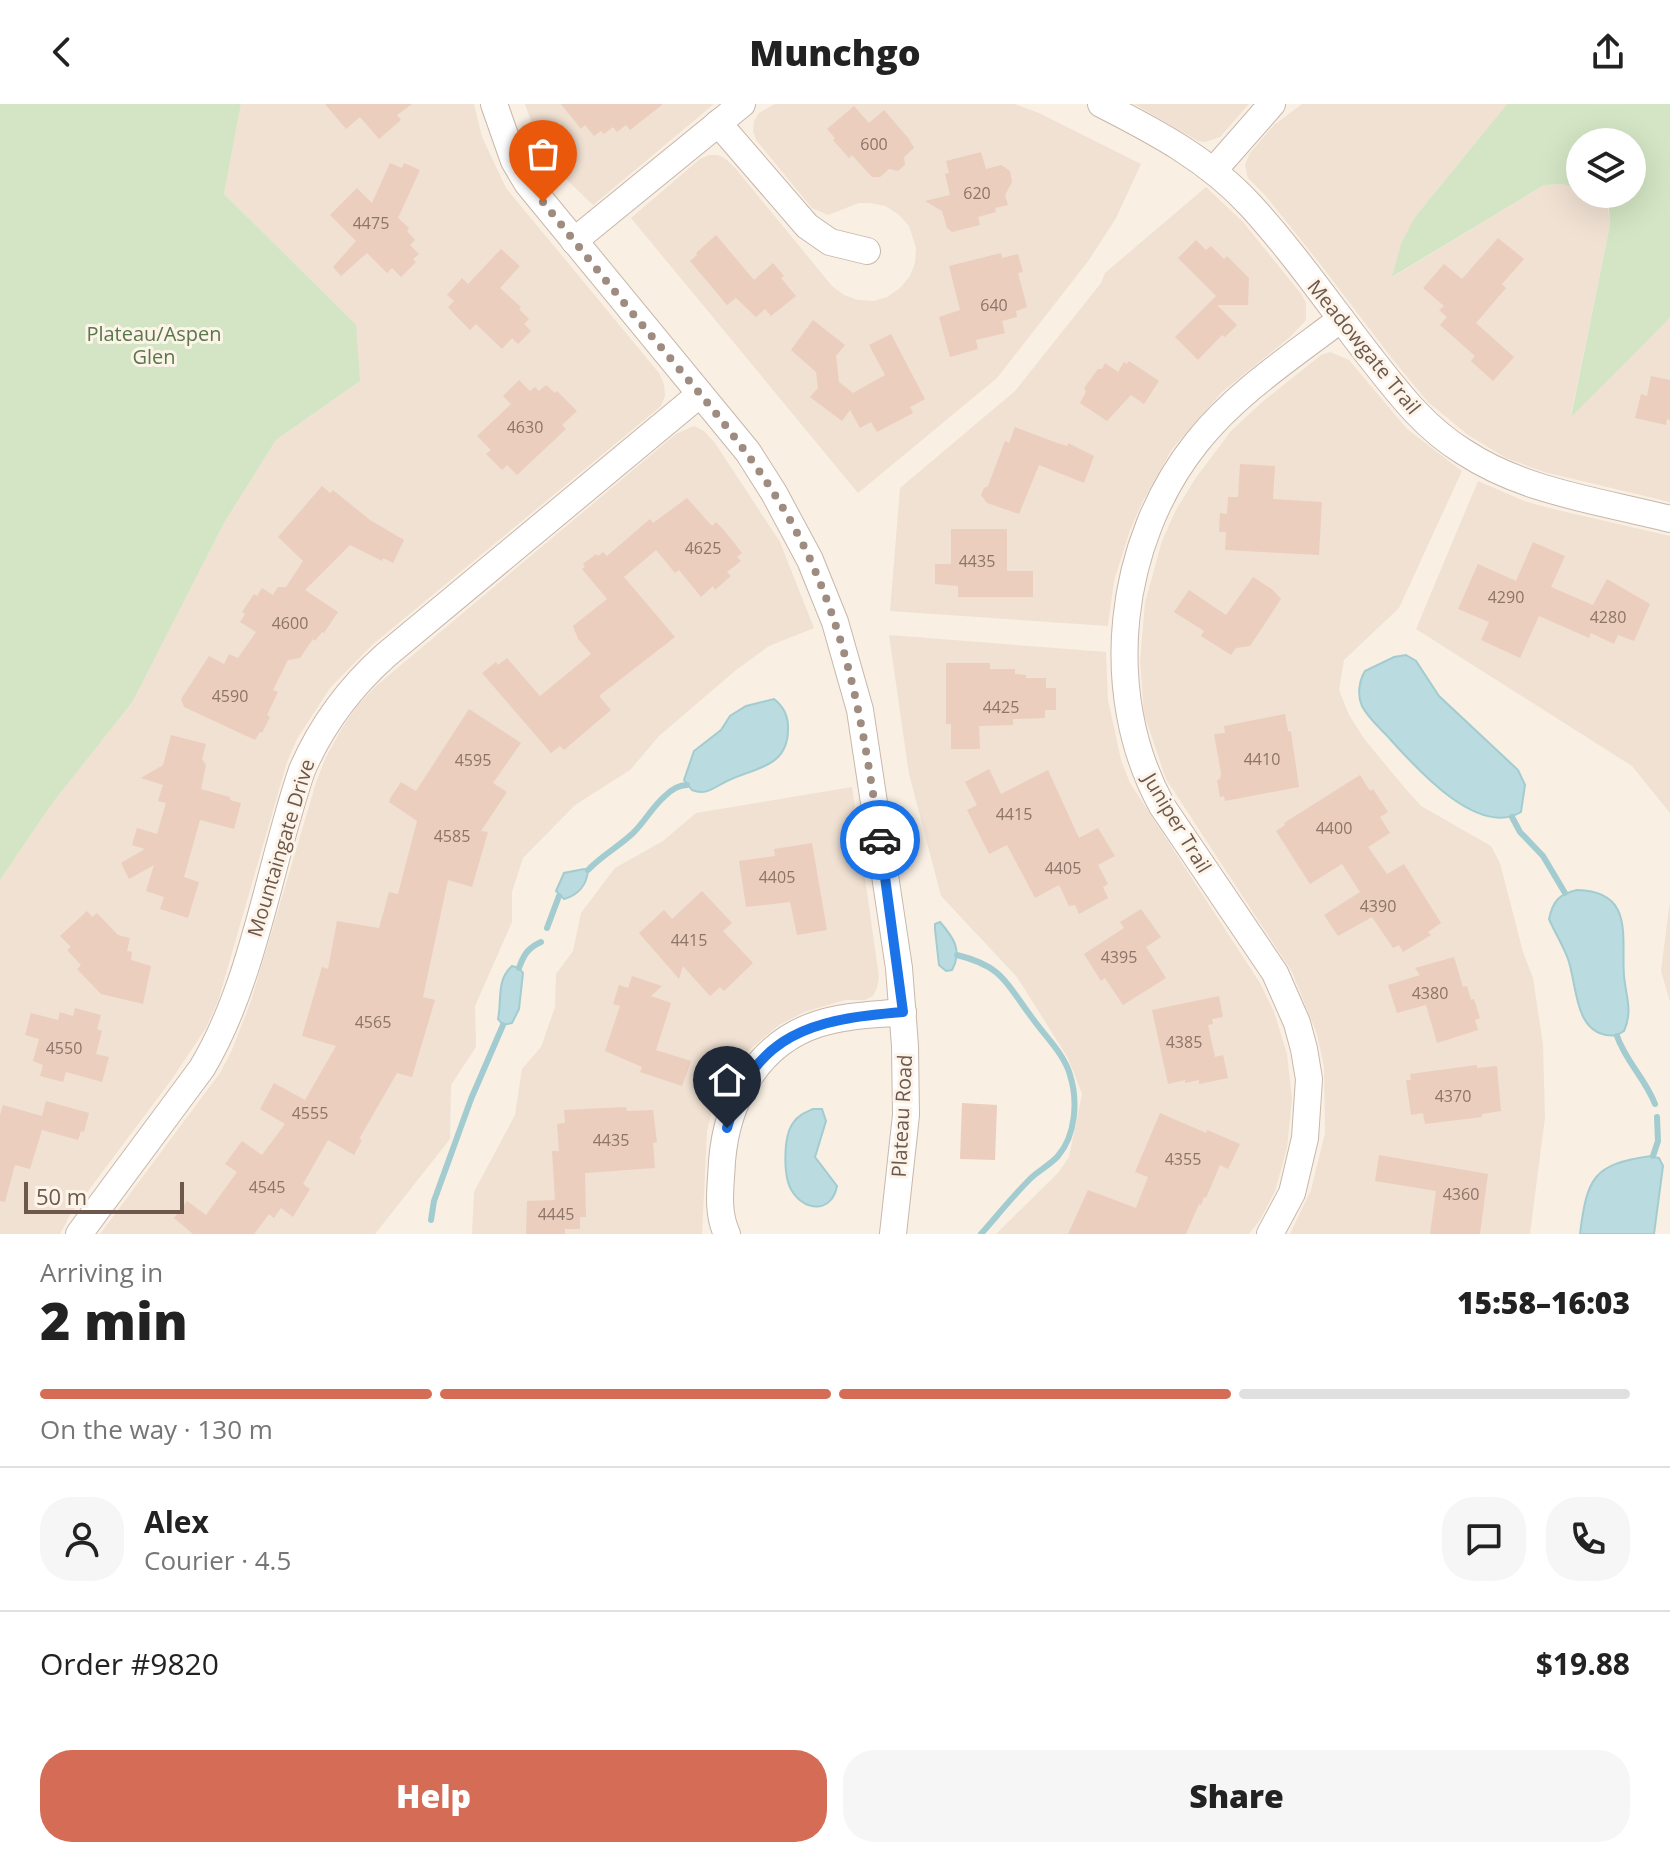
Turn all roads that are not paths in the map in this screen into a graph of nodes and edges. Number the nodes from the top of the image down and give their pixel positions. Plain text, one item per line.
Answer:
1 (494, 104) edge
2 (742, 104) edge
3 (1101, 104) edge
4 (1272, 104) edge
5 (718, 123) junction
6 (1214, 170) junction
7 (574, 241) junction
8 (867, 251) dead end
9 (1341, 319) junction
10 (700, 394) junction
11 (1670, 519) edge
12 (903, 1012) junction
13 (79, 1234) edge
14 (727, 1234) edge
15 (893, 1234) edge
16 (1270, 1234) edge

1 - 7 street, Plateau Road
2 - 5 street
3 - 6 street, Meadowgate Trail
4 - 6 street
5 - 7 street
5 - 8 street
6 - 9 street, Meadowgate Trail
7 - 10 street, Plateau Road
9 - 11 street, Meadowgate Trail
9 - 16 street, Juniper Trail
10 - 12 street, Plateau Road
10 - 13 street, Mountaingate Drive
12 - 14 street
12 - 15 street, Plateau Road

